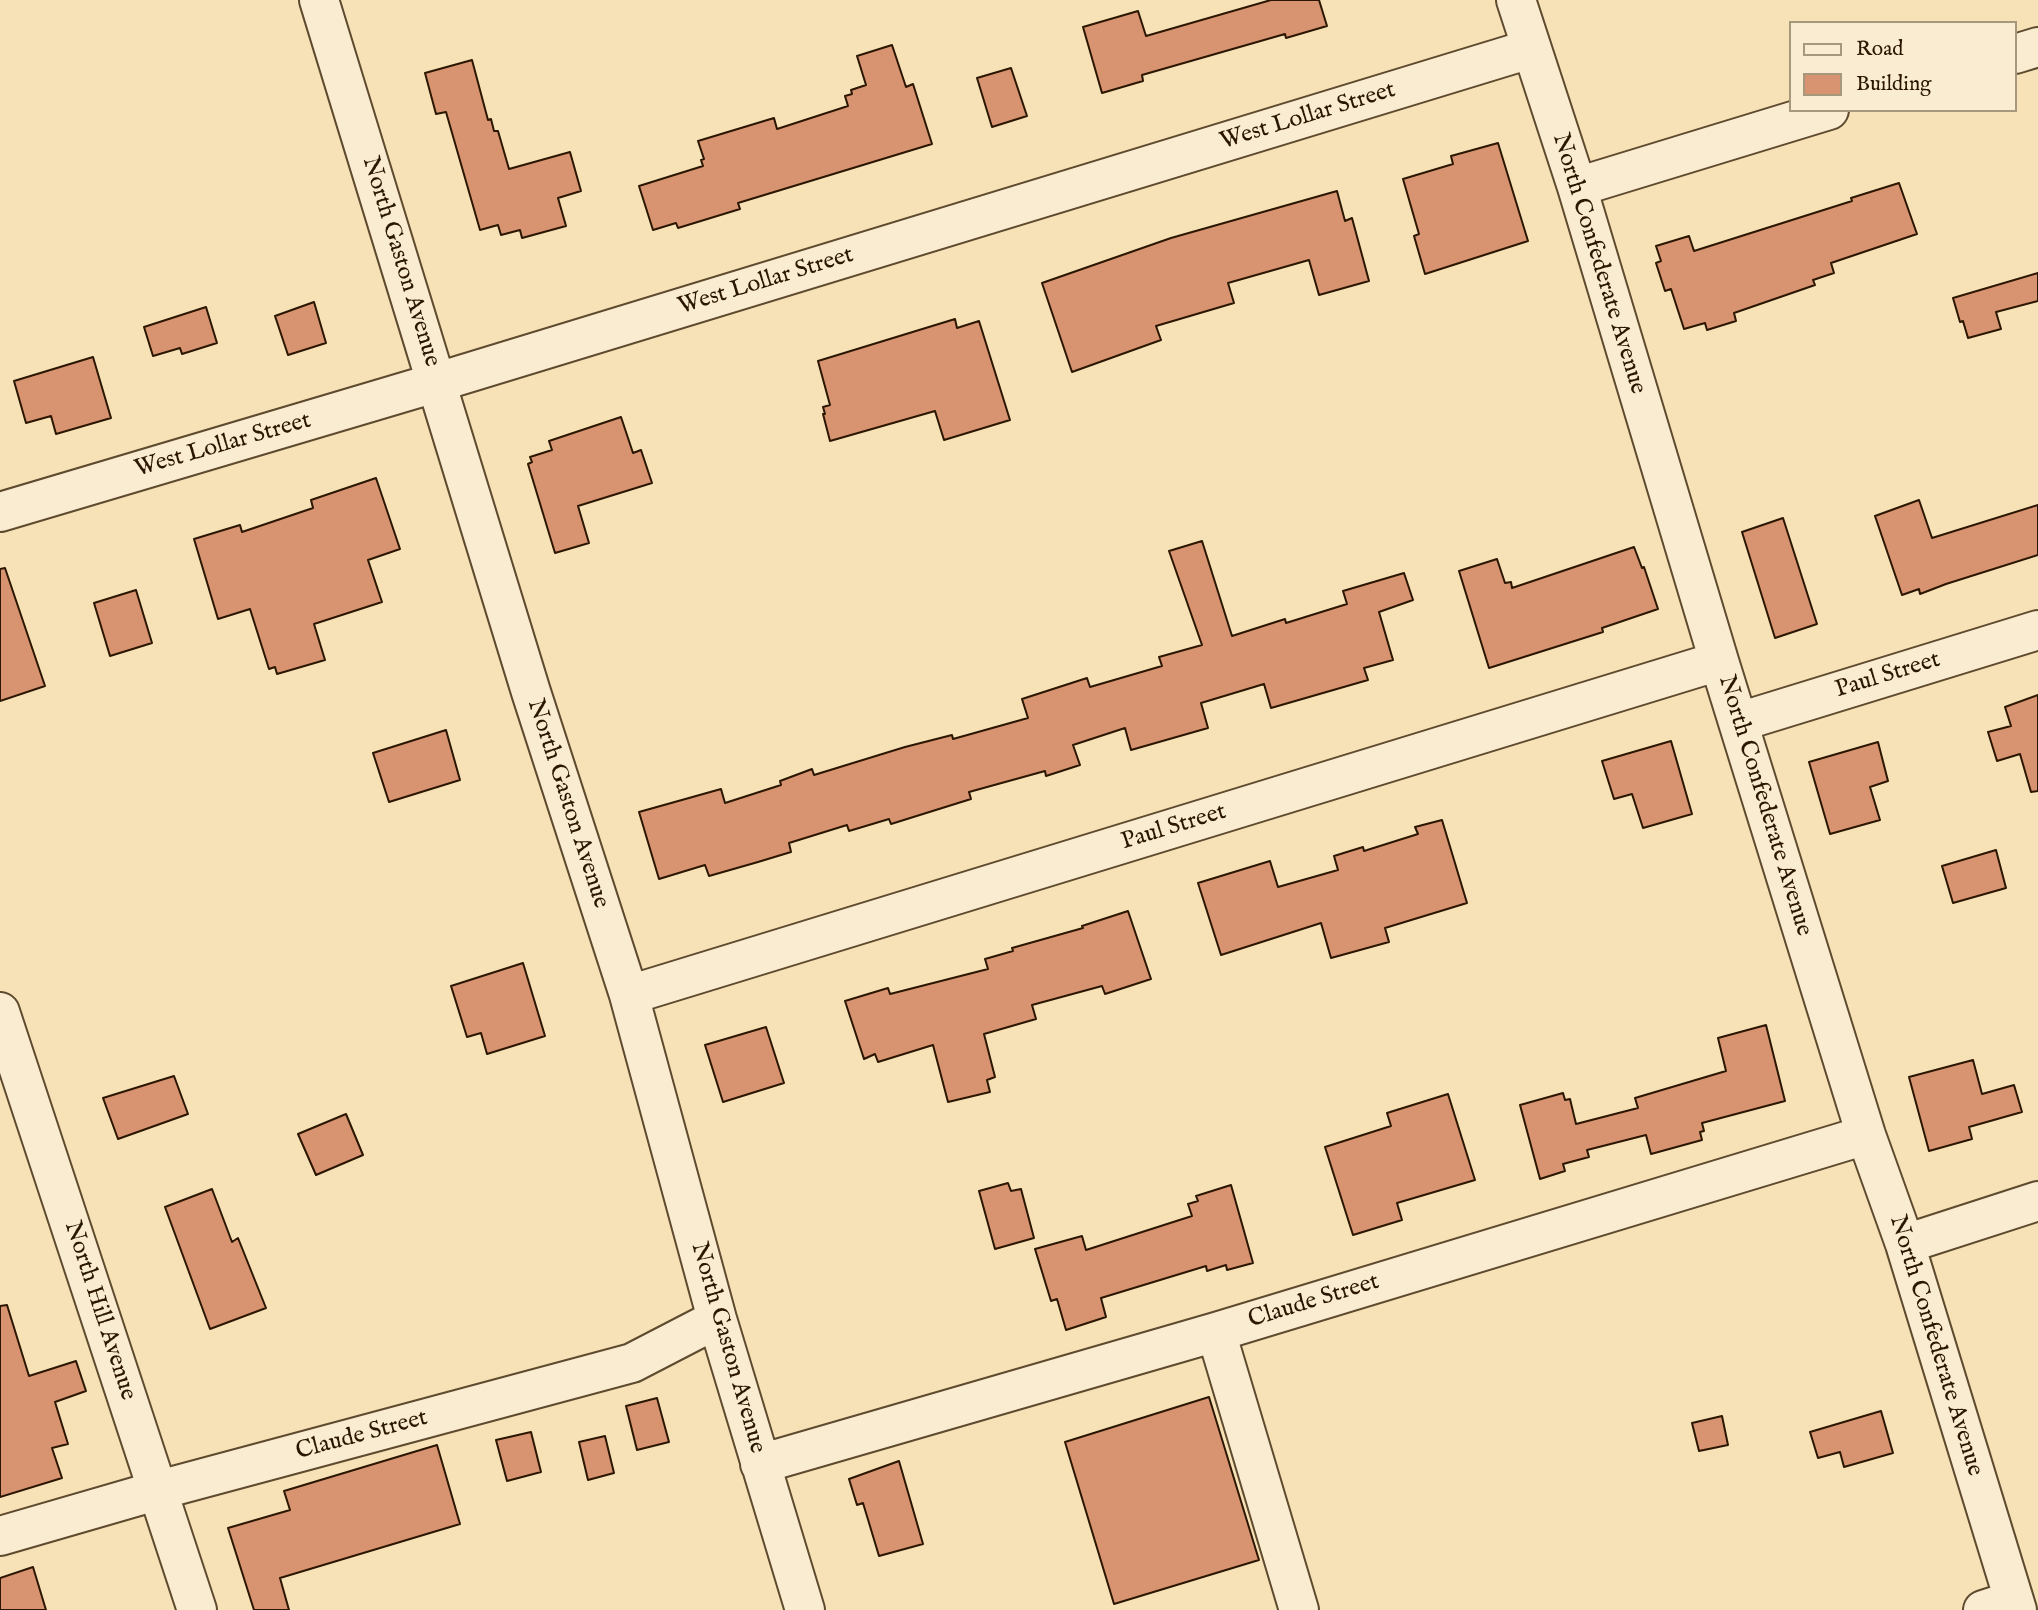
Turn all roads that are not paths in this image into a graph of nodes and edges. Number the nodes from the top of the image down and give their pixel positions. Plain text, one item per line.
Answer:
1 (319, 0) edge
2 (1516, 0) edge
3 (2038, 47) edge
4 (1530, 49) junction
5 (2017, 53) edge
6 (1822, 112) edge
7 (1577, 187) junction
8 (438, 382) junction
9 (0, 512) edge
10 (2038, 630) edge
11 (1719, 662) junction
12 (1739, 722) junction
13 (629, 995) junction
14 (0, 1012) edge
15 (1866, 1135) junction
16 (2038, 1201) edge
17 (1905, 1244) junction
18 (717, 1319) junction
19 (1216, 1332) junction
20 (760, 1464) junction
21 (159, 1490) junction
22 (0, 1536) edge
23 (2005, 1607) edge
24 (197, 1610) edge
25 (805, 1610) edge
26 (1300, 1610) edge

1 - 8 street, North Gaston Avenue
2 - 4 street, North Confederate Avenue
3 - 5 street
4 - 7 street, North Confederate Avenue
4 - 8 street, West Lollar Street
6 - 7 street
7 - 11 street, North Confederate Avenue
8 - 9 street, West Lollar Street
8 - 13 street, North Gaston Avenue
10 - 12 street, Paul Street
11 - 12 street, North Confederate Avenue
11 - 13 street, Paul Street
12 - 15 street, North Confederate Avenue
13 - 18 street, North Gaston Avenue
14 - 21 street, North Hill Avenue
15 - 17 street, North Confederate Avenue
15 - 19 street, Claude Street
16 - 17 street
17 - 23 street, North Confederate Avenue
18 - 20 street, North Gaston Avenue
18 - 21 street, Claude Street
19 - 20 street, Claude Street
19 - 26 street
20 - 25 street, North Gaston Avenue
21 - 22 street, Claude Street
21 - 24 street, North Hill Avenue

